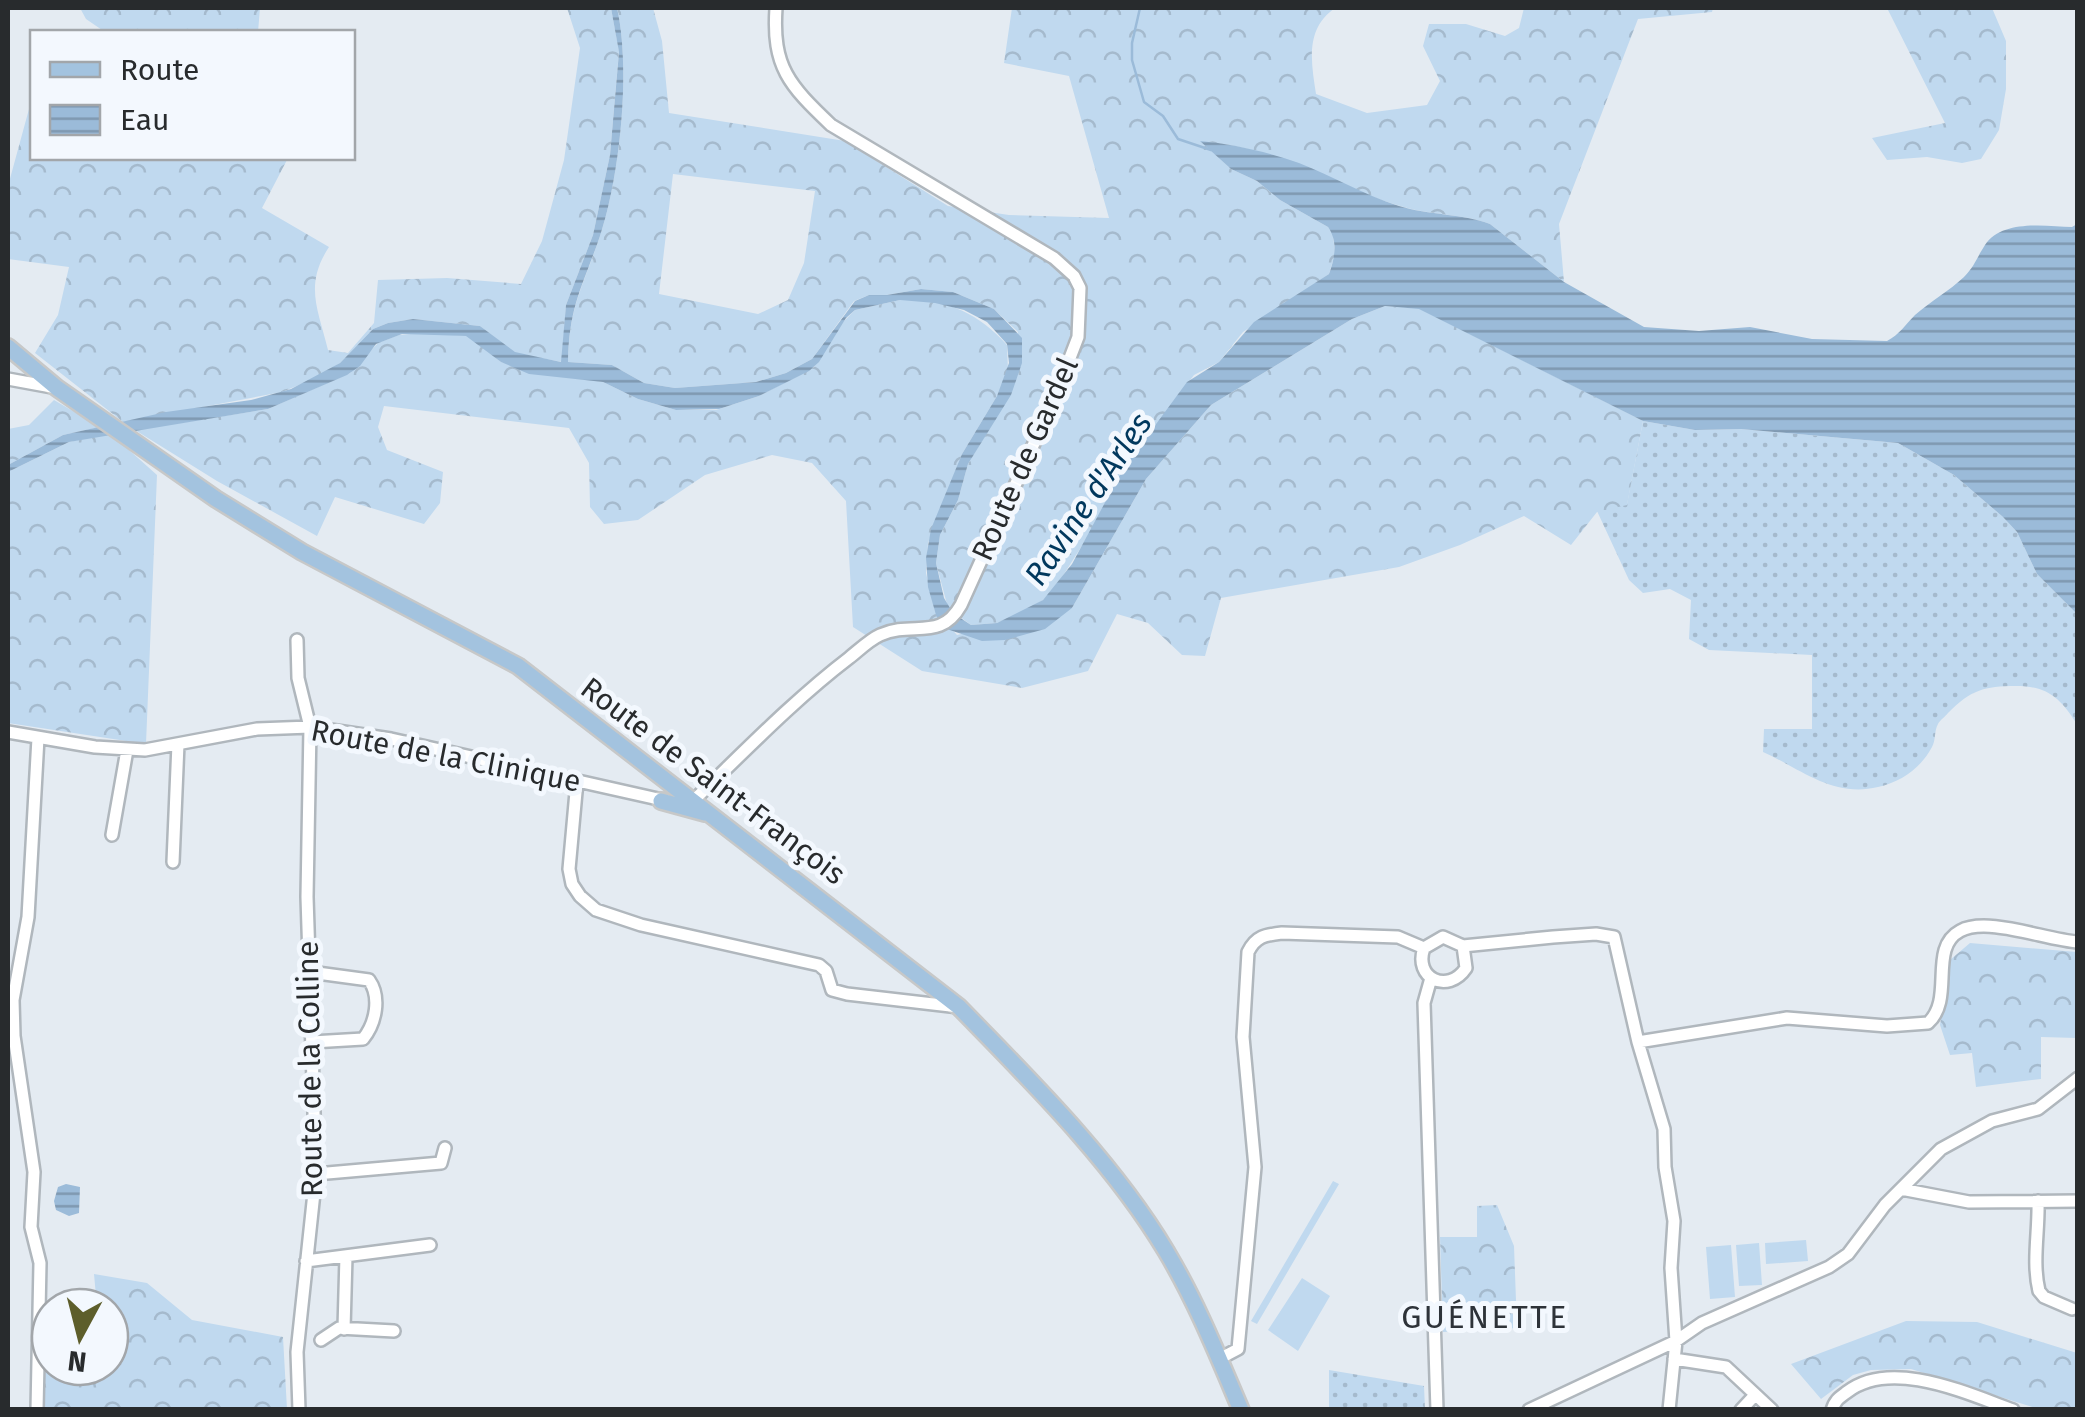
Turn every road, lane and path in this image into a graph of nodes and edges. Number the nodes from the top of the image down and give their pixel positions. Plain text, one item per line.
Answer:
1 (776, 8) edge
2 (8, 347) edge
3 (8, 379) edge
4 (57, 388) junction
5 (297, 640) dead end
6 (310, 727) junction
7 (8, 732) edge
8 (38, 738) junction
9 (178, 744) junction
10 (127, 750) junction
11 (656, 771) junction
12 (577, 781) junction
13 (687, 794) junction
14 (654, 798) junction
15 (714, 816) junction
16 (112, 835) dead end
17 (173, 862) dead end
18 (2078, 942) edge
19 (1463, 946) junction
20 (1424, 948) junction
21 (310, 972) junction
22 (1430, 978) junction
23 (959, 1007) junction
24 (312, 1042) junction
25 (1638, 1042) junction
26 (2078, 1078) edge
27 (444, 1148) dead end
28 (316, 1174) junction
29 (1902, 1189) junction
30 (2038, 1201) junction
31 (2078, 1201) edge
32 (430, 1245) dead end
33 (346, 1256) junction
34 (306, 1261) junction
35 (2072, 1309) dead end
36 (344, 1328) junction
37 (394, 1331) dead end
38 (322, 1340) dead end
39 (1676, 1341) junction
40 (1674, 1358) junction
41 (1219, 1359) junction
42 (1755, 1394) junction
43 (37, 1410) edge
44 (299, 1410) edge
45 (1241, 1410) edge
46 (1437, 1410) edge
47 (1529, 1410) edge
48 (1670, 1410) edge
49 (1741, 1410) edge
50 (1772, 1410) edge
51 (1832, 1410) edge
52 (2012, 1410) edge

1 - 13 street, Route de Gardel
2 - 4 main road, Route de Saint-François
3 - 4 street
4 - 11 main road, Route de Saint-François
5 - 6 street, Route de la Colline
6 - 9 street, Route de la Clinique
6 - 12 street, Route de la Clinique
6 - 21 street, Route de la Colline
7 - 8 street, Route de la Clinique
8 - 10 street, Route de la Clinique
8 - 43 street
9 - 10 street, Route de la Clinique
9 - 17 street
10 - 16 street
11 - 13 main road, Route de Saint-François
11 - 14 main road
12 - 14 street, Route de la Clinique
12 - 23 street
13 - 14 street, Route de la Clinique
13 - 15 main road, Route de Saint-François
14 - 15 main road
15 - 23 main road, Route de Saint-François
18 - 25 street
19 - 20 street
19 - 22 street
19 - 25 street
20 - 22 street
20 - 41 street
21 - 24 street, Route de la Colline
21 - 24 street
22 - 46 street
23 - 41 main road, Route de Saint-François
24 - 28 street, Route de la Colline
25 - 39 street
26 - 29 street
27 - 28 street
28 - 34 street, Route de la Colline
29 - 30 street
29 - 39 street
30 - 31 street
30 - 35 street
32 - 33 street
33 - 34 street
33 - 36 street
34 - 44 street, Route de la Colline
36 - 37 street
36 - 38 street
39 - 40 street
39 - 47 street
40 - 42 street
40 - 48 street
41 - 45 main road, Route de Saint-François
42 - 49 street
42 - 50 street
51 - 52 street

